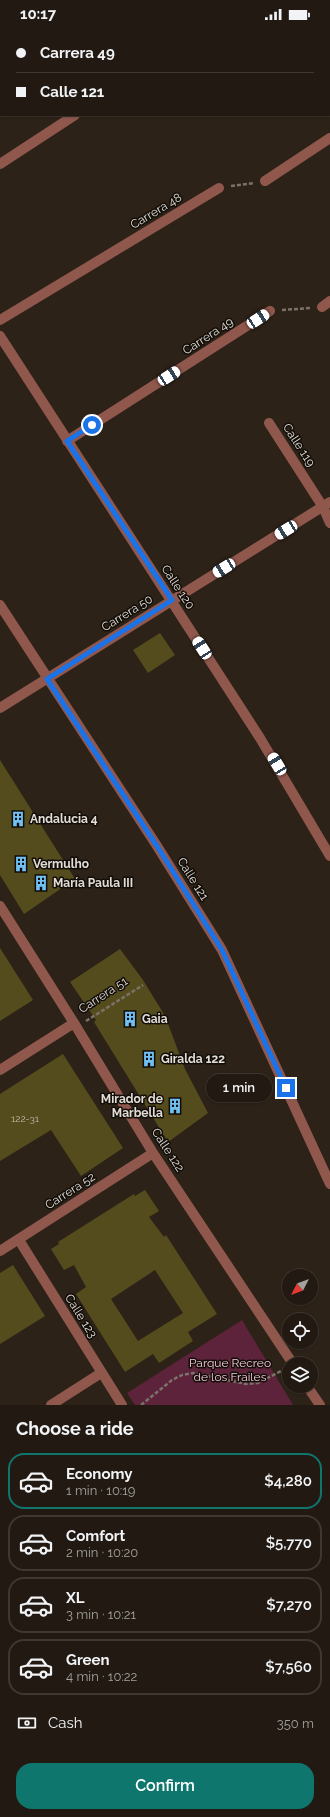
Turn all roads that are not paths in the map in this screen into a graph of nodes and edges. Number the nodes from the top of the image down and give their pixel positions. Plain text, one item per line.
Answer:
1 (73, 116) edge
2 (330, 138) edge
3 (0, 164) edge
4 (265, 181) road end
5 (219, 188) road end
6 (270, 311) road end
7 (0, 320) edge
8 (0, 336) edge
9 (270, 423) dead end
10 (67, 441) junction
11 (326, 504) edge
12 (330, 523) edge
13 (172, 600) junction
14 (0, 605) edge
15 (47, 679) junction
16 (0, 708) edge
17 (330, 856) edge
18 (0, 906) edge
19 (75, 1025) junction
20 (0, 1070) edge
21 (153, 1153) junction
22 (330, 1184) edge
23 (19, 1240) junction
24 (0, 1251) edge
25 (288, 1357) edge
26 (101, 1373) junction
27 (312, 1393) edge
28 (51, 1405) edge
29 (122, 1405) edge
30 (320, 1405) edge

1 - 3 street
2 - 4 street
5 - 7 street, Carrera 48
6 - 10 street, Carrera 49
8 - 10 street, Calle 120
9 - 11 street, Calle 119
10 - 13 street, Calle 120
11 - 12 street, Calle 119
11 - 13 street, Carrera 50
13 - 15 street, Carrera 50
13 - 17 street, Calle 120
14 - 15 street, Calle 121
15 - 16 street, Carrera 50
15 - 22 street, Calle 121
18 - 19 street, Calle 122
19 - 20 street, Carrera 51
19 - 21 street, Calle 122
21 - 23 street, Carrera 52
21 - 25 street, Calle 122
23 - 24 street, Carrera 52
23 - 26 street, Calle 123
26 - 28 street
26 - 29 street, Calle 123
27 - 30 street

